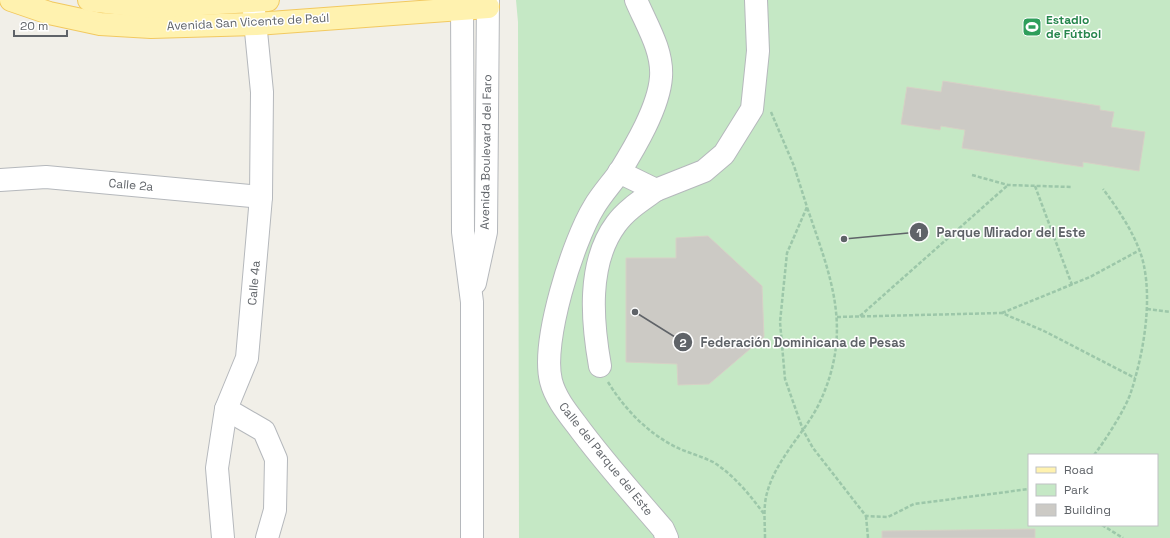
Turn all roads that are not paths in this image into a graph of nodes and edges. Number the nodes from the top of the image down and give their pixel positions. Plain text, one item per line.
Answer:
1 (11, 0) edge
2 (89, 0) edge
3 (636, 0) edge
4 (756, 0) edge
5 (260, 1) edge
6 (462, 4) edge
7 (488, 4) edge
8 (256, 24) junction
9 (619, 172) junction
10 (0, 180) edge
11 (656, 190) junction
12 (261, 197) junction
13 (472, 302) junction
14 (600, 366) road end
15 (226, 409) junction
16 (223, 538) edge
17 (266, 538) edge
18 (472, 538) edge
19 (667, 538) edge

1 - 8 main road, Avenida San Vicente de Paúl
2 - 5 main road, Avenida San Vicente de Paúl
3 - 9 street, Calle del Parque del Este
4 - 11 street
5 - 8 street, Calle 4a
6 - 7 main road, Avenida San Vicente de Paúl
6 - 8 main road, Avenida San Vicente de Paúl
6 - 13 street, Avenida Boulevard del Faro
7 - 13 street, Avenida Boulevard del Faro
8 - 12 street, Calle 4a
9 - 11 street
9 - 19 street, Calle del Parque del Este
10 - 12 street, Calle 2a
11 - 14 street
12 - 15 street, Calle 4a
13 - 18 street, Avenida Boulevard del Faro
15 - 16 street, Calle 4a
15 - 17 street

